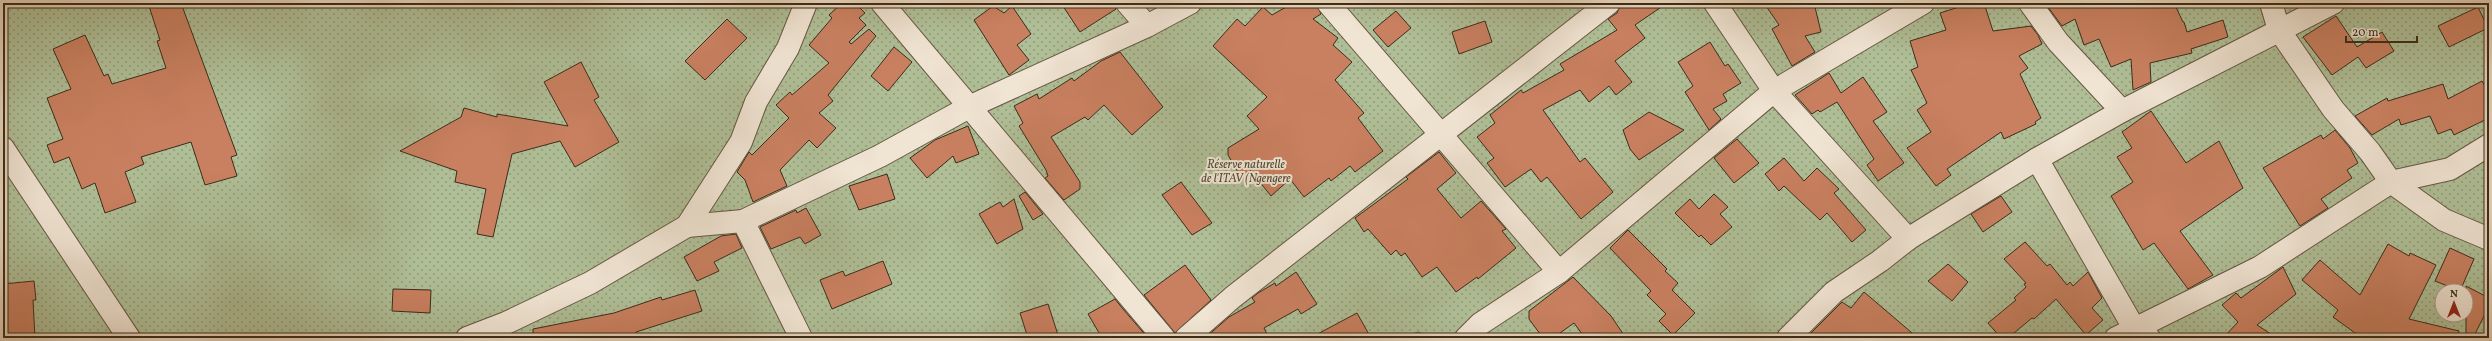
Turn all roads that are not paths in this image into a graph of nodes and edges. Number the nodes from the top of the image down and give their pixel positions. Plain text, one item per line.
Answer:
1 (806, 3) edge
2 (882, 3) edge
3 (1126, 3) edge
4 (1190, 3) edge
5 (1328, 3) edge
6 (1609, 3) edge
7 (1715, 3) edge
8 (1923, 3) edge
9 (2030, 3) edge
10 (2271, 3) edge
11 (2333, 3) edge
12 (1147, 26) junction
13 (2279, 30) junction
14 (1774, 91) junction
15 (969, 107) junction
16 (2122, 110) junction
17 (1441, 135) junction
18 (2489, 145) edge
19 (3, 148) edge
20 (2037, 159) junction
21 (2391, 182) junction
22 (743, 221) junction
23 (687, 226) junction
24 (1908, 239) junction
25 (2489, 240) edge
26 (1559, 272) junction
27 (2133, 335) edge
28 (130, 337) edge
29 (467, 338) edge
30 (801, 338) edge
31 (1164, 338) edge
32 (1186, 338) edge
33 (1466, 338) edge
34 (1788, 338) edge

1 - 23 street
2 - 15 street
3 - 12 street
4 - 12 street
5 - 17 street
6 - 17 street
7 - 14 street
8 - 14 street
9 - 16 street
10 - 13 street
11 - 13 street
12 - 15 street
13 - 16 street
13 - 21 street
14 - 24 street
14 - 26 street
15 - 22 street
15 - 31 street
16 - 20 street
17 - 26 street
17 - 32 street
18 - 21 street
19 - 28 street
20 - 24 street
20 - 27 street
21 - 25 street
21 - 27 street
22 - 23 street
22 - 30 street
23 - 29 street
24 - 34 street
26 - 33 street

